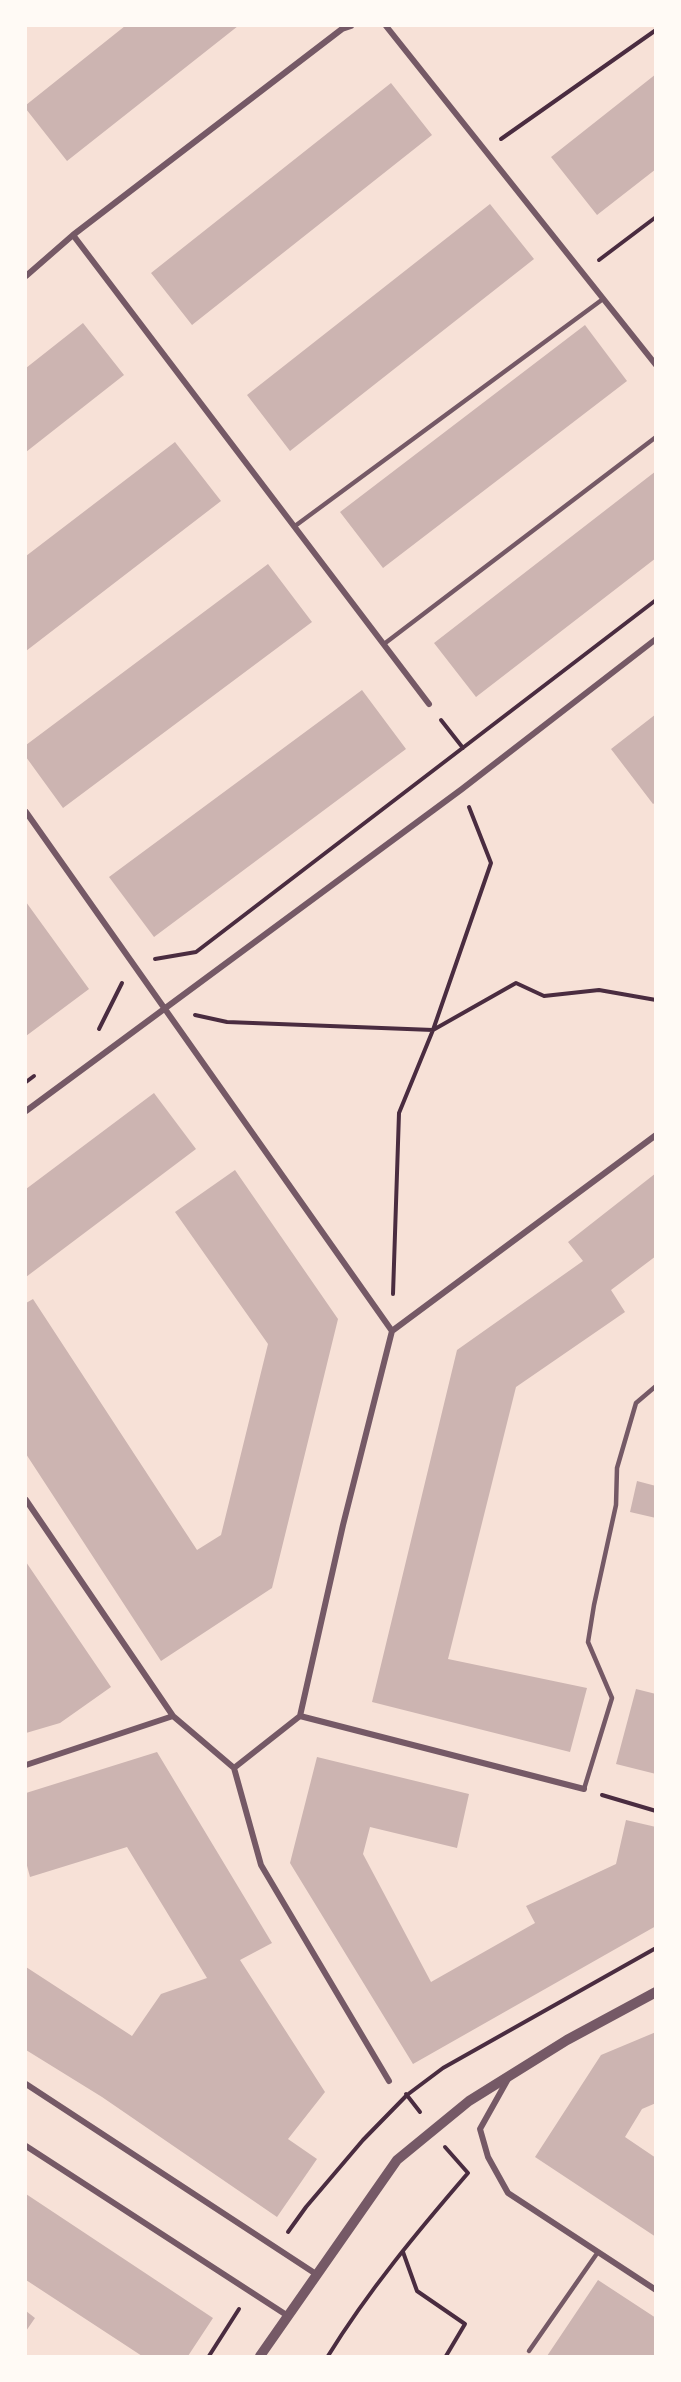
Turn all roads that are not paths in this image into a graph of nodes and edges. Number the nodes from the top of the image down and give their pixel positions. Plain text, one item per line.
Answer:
1 (351, 26) edge
2 (386, 26) edge
3 (73, 235) junction
4 (26, 276) edge
5 (603, 299) junction
6 (656, 365) edge
7 (656, 437) edge
8 (295, 526) junction
9 (656, 639) edge
10 (384, 644) junction
11 (429, 704) road end
12 (26, 812) edge
13 (165, 1009) junction
14 (26, 1111) edge
15 (656, 1135) edge
16 (392, 1331) junction
17 (656, 1386) edge
18 (26, 1500) edge
19 (173, 1716) junction
20 (300, 1716) junction
21 (26, 1765) edge
22 (234, 1768) junction
23 (584, 1790) joint
24 (656, 1992) edge
25 (510, 2076) junction
26 (389, 2080) dead end
27 (26, 2084) edge
28 (26, 2145) edge
29 (598, 2252) junction
30 (316, 2274) junction
31 (656, 2289) edge
32 (288, 2316) junction
33 (529, 2352) dead end
34 (260, 2356) edge

1 - 3 street
2 - 5 street
3 - 4 street
3 - 8 street
5 - 6 street
5 - 8 lane
7 - 10 lane
8 - 10 street
9 - 13 street
10 - 11 street
12 - 13 street
13 - 14 street
13 - 16 street
15 - 16 street
16 - 20 street
17 - 23 lane
18 - 19 street
19 - 21 street
19 - 22 street
20 - 22 street
20 - 23 street
22 - 26 street
24 - 25 street
25 - 29 street
25 - 30 street
27 - 30 street
28 - 32 street
29 - 31 street
29 - 33 lane
30 - 32 street
32 - 34 street

